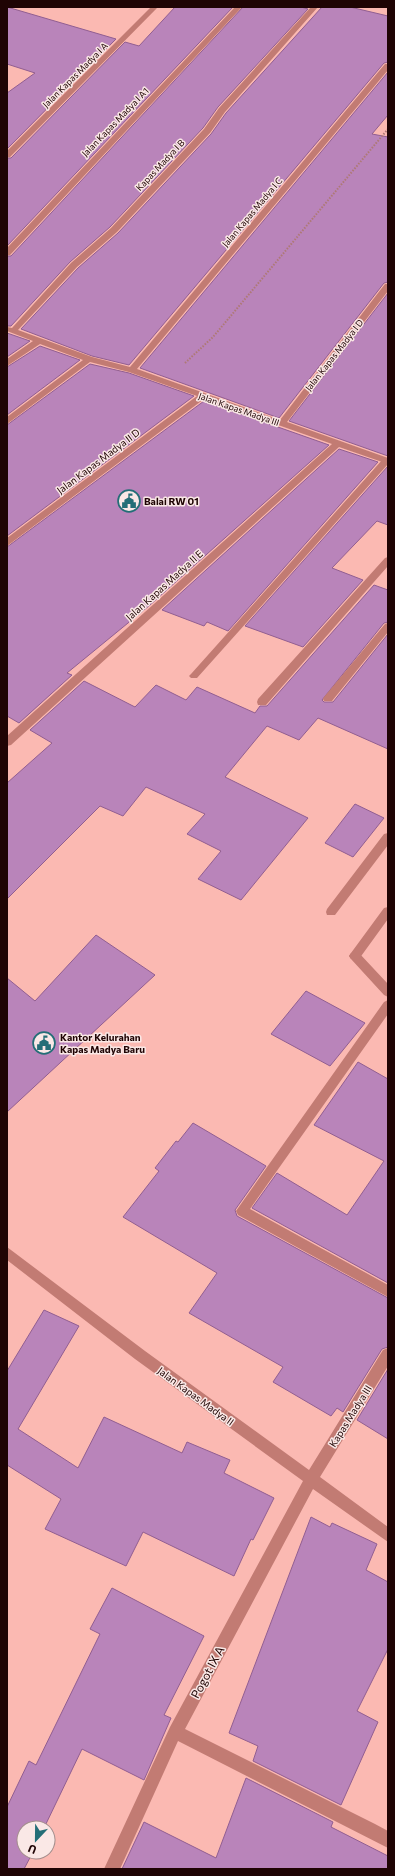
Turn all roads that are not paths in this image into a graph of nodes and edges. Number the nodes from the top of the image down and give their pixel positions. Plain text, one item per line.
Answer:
1 (155, 7) edge
2 (239, 7) edge
3 (315, 7) edge
4 (388, 66) edge
5 (7, 155) edge
6 (7, 253) edge
7 (388, 286) edge
8 (10, 330) edge
9 (39, 341) junction
10 (90, 359) junction
11 (7, 363) edge
12 (132, 370) junction
13 (202, 396) junction
14 (7, 421) edge
15 (281, 424) junction
16 (337, 444) junction
17 (387, 461) edge
18 (7, 543) edge
19 (388, 560) edge
20 (388, 626) edge
21 (194, 676) dead end
22 (328, 699) dead end
23 (262, 702) dead end
24 (7, 742) edge
25 (388, 837) edge
26 (388, 911) edge
27 (331, 912) dead end
28 (388, 992) edge
29 (388, 1005) edge
30 (7, 1253) edge
31 (388, 1291) edge
32 (388, 1354) edge
33 (311, 1479) junction
34 (388, 1535) edge
35 (175, 1732) junction
36 (388, 1840) edge
37 (112, 1869) edge

1 - 5 street, Jalan Kapas Madya I A
2 - 6 street, Jalan Kapas Madya I A1
3 - 8 street, Kapas Madya I B
4 - 12 street, Jalan Kapas Madya I C
7 - 15 street, Jalan Kapas Madya I D
8 - 9 street, Jalan Kapas Madya III
9 - 10 street, Jalan Kapas Madya III
9 - 11 street
10 - 12 street, Jalan Kapas Madya III
10 - 14 street
12 - 13 street, Jalan Kapas Madya III
13 - 15 street, Jalan Kapas Madya III
13 - 18 street, Jalan Kapas Madya II D
15 - 16 street, Jalan Kapas Madya III
16 - 17 street, Jalan Kapas Madya III
16 - 24 street, Jalan Kapas Madya II E
17 - 21 street
19 - 23 street
20 - 22 street
25 - 27 street
26 - 28 street
29 - 31 street
30 - 33 street, Jalan Kapas Madya II
32 - 33 street, Kapas Madya III
33 - 34 street, Jalan Kapas Madya II
33 - 35 street, Pogot IX A
35 - 36 street
35 - 37 street, Pogot IX A

